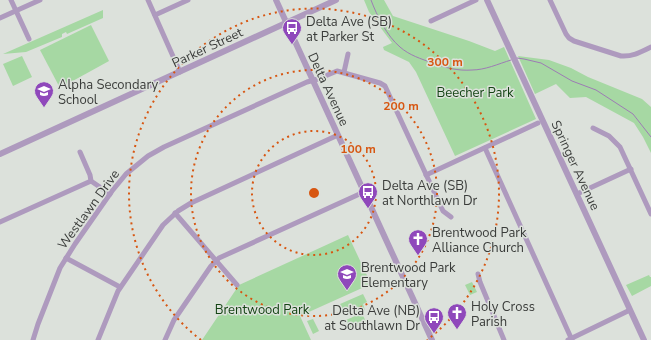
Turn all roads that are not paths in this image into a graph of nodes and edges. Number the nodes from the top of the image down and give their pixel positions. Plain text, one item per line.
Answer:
1 (11, 0) edge
2 (40, 0) edge
3 (148, 0) edge
4 (188, 0) edge
5 (276, 0) edge
6 (336, 0) edge
7 (476, 0) edge
8 (487, 0) edge
9 (550, 0) edge
10 (16, 11) junction
11 (155, 16) junction
12 (0, 18) edge
13 (431, 21) dead end
14 (286, 23) junction
15 (29, 39) dead end
16 (651, 47) edge
17 (348, 54) dead end
18 (180, 72) junction
19 (344, 72) junction
20 (313, 80) junction
21 (538, 123) dead end
22 (593, 128) dead end
23 (338, 135) junction
24 (485, 148) junction
25 (80, 152) dead end
26 (0, 154) edge
27 (630, 169) junction
28 (426, 175) junction
29 (91, 181) junction
30 (364, 192) junction
31 (110, 194) junction
32 (577, 194) junction
33 (175, 213) junction
34 (651, 214) edge
35 (450, 217) dead end
36 (0, 222) edge
37 (66, 258) junction
38 (216, 261) junction
39 (478, 274) dead end
40 (237, 285) dead end
41 (120, 287) junction
42 (630, 310) junction
43 (570, 339) edge
44 (33, 340) edge
45 (98, 340) edge
46 (165, 340) edge
47 (432, 340) edge
48 (504, 340) edge
49 (644, 340) edge

1 - 10 street
2 - 10 street
3 - 11 street
4 - 11 street
5 - 14 street, Delta Avenue
6 - 14 street, Parker Street
7 - 13 street
8 - 32 street, Springer Avenue
9 - 16 street
10 - 12 street
10 - 15 street
11 - 18 street
14 - 18 street, Parker Street
14 - 20 street, Delta Avenue
17 - 19 street
18 - 26 street, Parker Street
19 - 20 street, Westlawn Drive
19 - 28 street
20 - 23 street, Delta Avenue
20 - 31 street, Westlawn Drive
21 - 24 street
22 - 27 street
23 - 30 street, Delta Avenue
23 - 33 street
24 - 28 street
24 - 43 street
25 - 29 street
27 - 32 street
27 - 34 street
28 - 35 street
29 - 31 street
29 - 36 street
30 - 38 street
30 - 47 street, Delta Avenue
31 - 37 street, Westlawn Drive
32 - 42 street, Springer Avenue
33 - 38 street
33 - 41 street
37 - 41 street
37 - 44 street, Westlawn Drive
38 - 40 street
38 - 46 street
39 - 48 street
41 - 45 street
42 - 43 street
42 - 49 street, Springer Avenue

